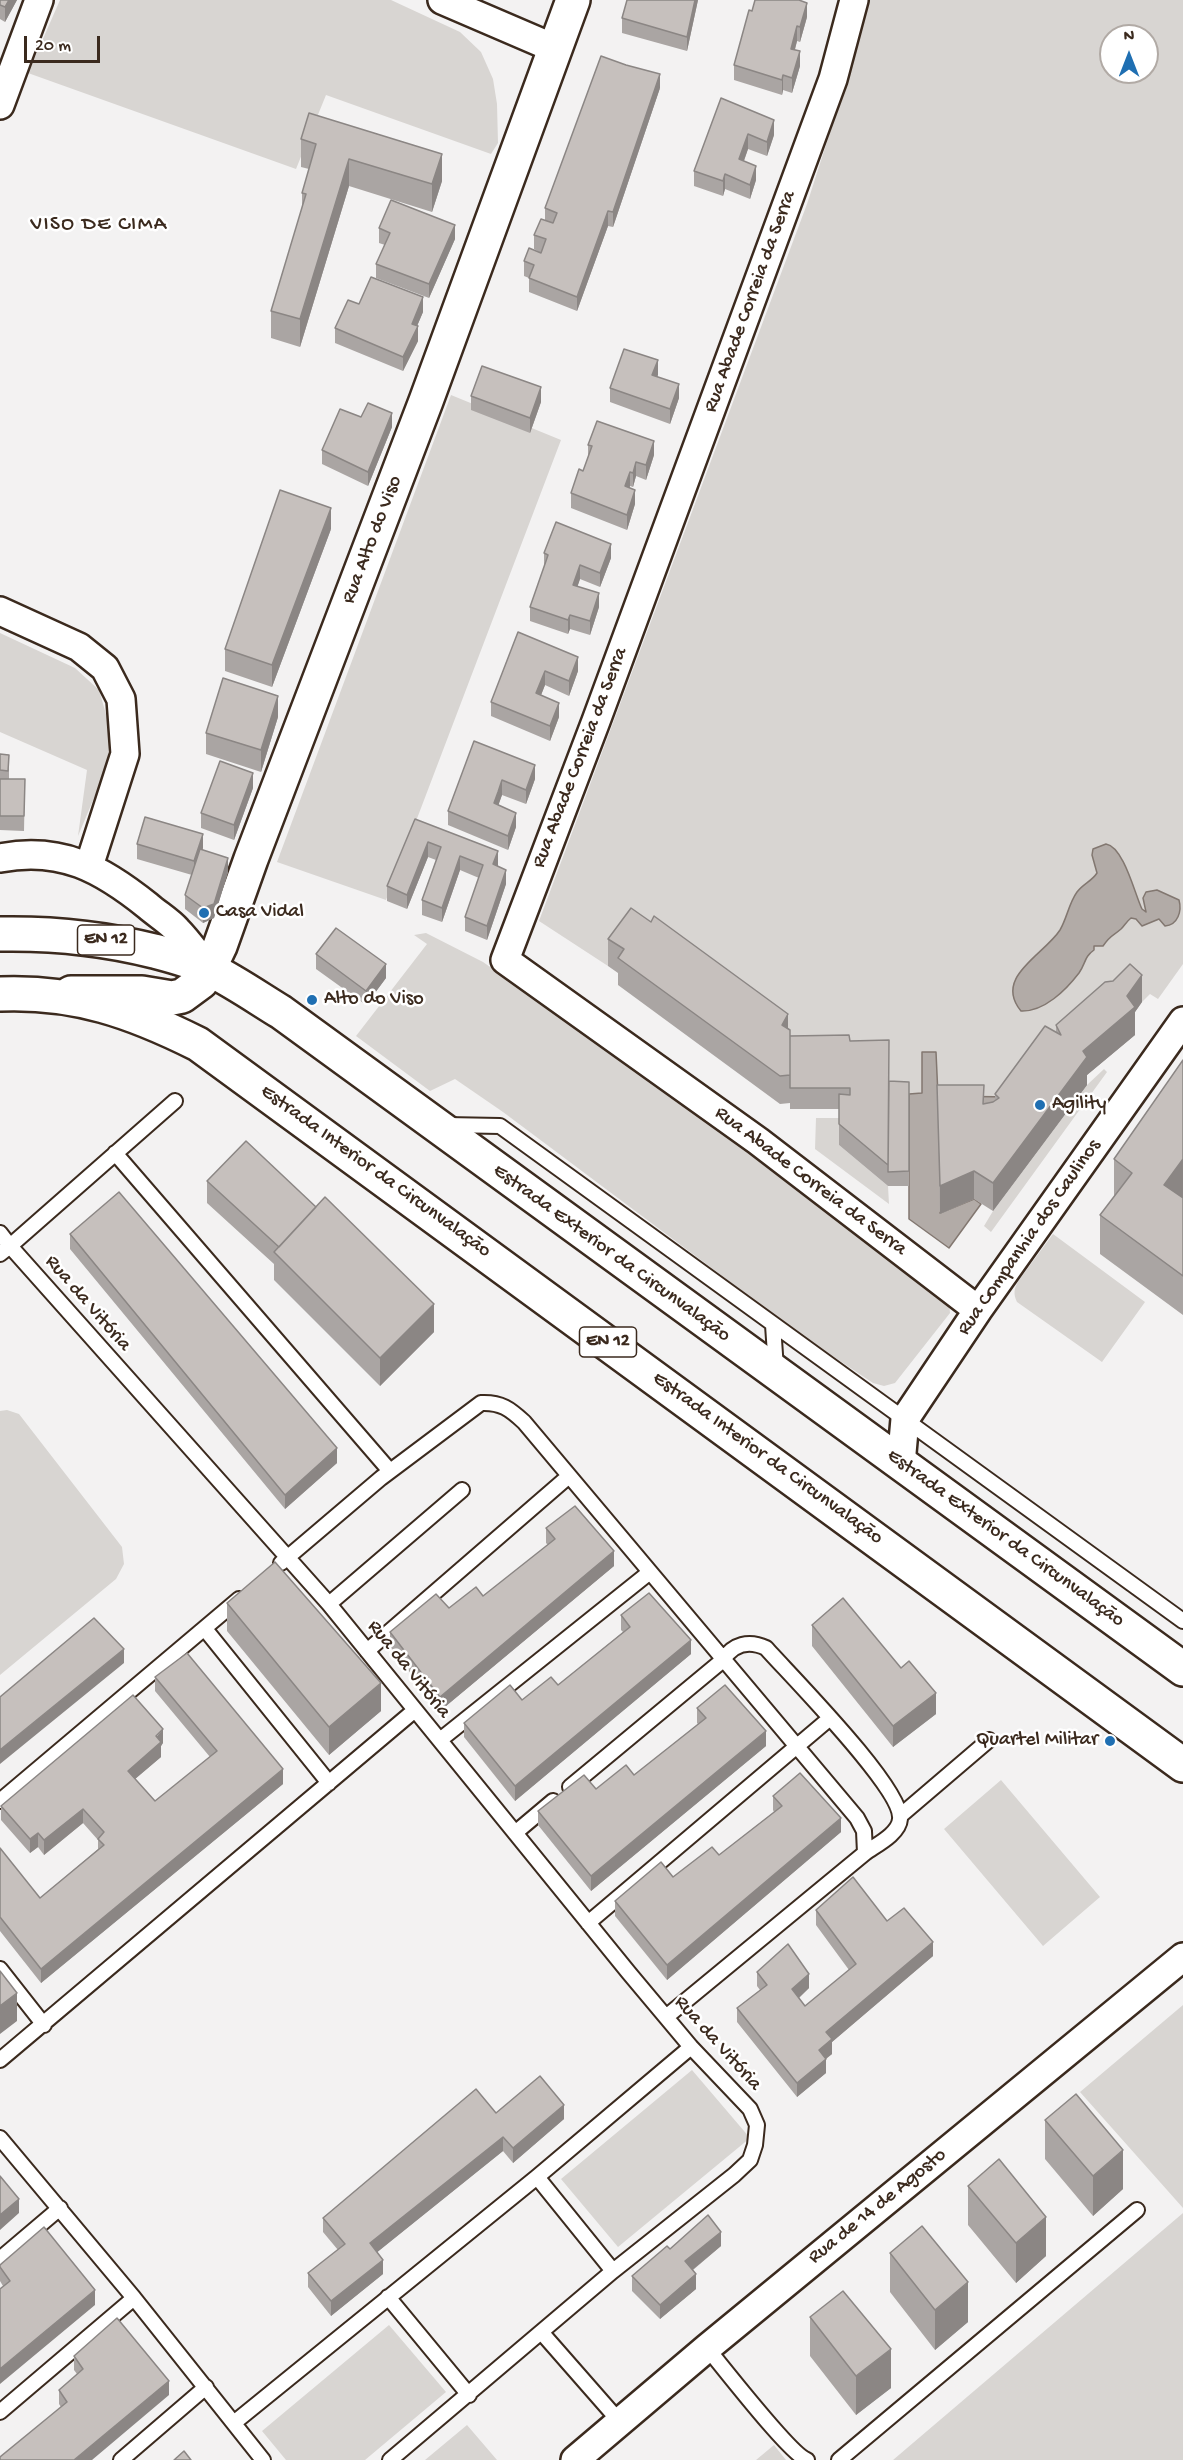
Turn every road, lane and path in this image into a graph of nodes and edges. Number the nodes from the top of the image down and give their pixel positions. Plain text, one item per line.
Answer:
1 (39, 0) edge
2 (442, 0) edge
3 (573, 0) edge
4 (854, 0) edge
5 (556, 49) junction
6 (0, 105) edge
7 (0, 611) edge
8 (0, 858) edge
9 (89, 866) junction
10 (0, 934) edge
11 (209, 969) junction
12 (33, 993) junction
13 (0, 994) edge
14 (1183, 1021) edge
15 (175, 1101) dead end
16 (435, 1125) junction
17 (115, 1154) junction
18 (0, 1233) edge
19 (5, 1250) edge
20 (978, 1310) junction
21 (773, 1325) junction
22 (777, 1374) junction
23 (905, 1419) junction
24 (901, 1464) junction
25 (390, 1471) junction
26 (569, 1476) junction
27 (462, 1490) dead end
28 (287, 1559) junction
29 (650, 1572) junction
30 (269, 1574) edge
31 (251, 1590) edge
32 (329, 1605) junction
33 (1183, 1621) edge
34 (205, 1629) junction
35 (367, 1651) junction
36 (723, 1660) junction
37 (1183, 1669) edge
38 (415, 1710) junction
39 (829, 1719) junction
40 (440, 1740) junction
41 (989, 1740) dead end
42 (797, 1747) junction
43 (1183, 1765) edge
44 (329, 1783) junction
45 (0, 1801) edge
46 (900, 1816) junction
47 (515, 1833) junction
48 (865, 1853) junction
49 (588, 1923) junction
50 (1183, 1957) edge
51 (0, 1969) edge
52 (666, 2017) junction
53 (44, 2025) junction
54 (692, 2047) junction
55 (0, 2060) edge
56 (0, 2138) edge
57 (537, 2177) junction
58 (60, 2208) junction
59 (1137, 2210) dead end
60 (0, 2259) edge
61 (613, 2271) junction
62 (388, 2296) junction
63 (134, 2298) junction
64 (542, 2333) junction
65 (707, 2348) junction
66 (207, 2387) junction
67 (469, 2395) junction
68 (0, 2412) edge
69 (235, 2422) junction
70 (620, 2422) junction
71 (121, 2460) edge
72 (263, 2460) edge
73 (390, 2460) edge
74 (575, 2460) edge
75 (807, 2460) edge
76 (839, 2460) edge

1 - 6 street
2 - 5 street
3 - 5 main road, Rua Alto do Viso
4 - 20 street, Rua Abade Correia da Serra
5 - 11 main road, Rua Alto do Viso
7 - 9 street
8 - 9 street
9 - 11 street
10 - 11 main road, Estrada Exterior da Circunvalação / EN 12
11 - 12 main road, Rua Alto do Viso
11 - 16 main road, Estrada Exterior da Circunvalação / EN 12
12 - 13 main road, Estrada Interior da Circunvalação / EN 12
12 - 43 main road, Estrada Interior da Circunvalação / EN 12
14 - 20 street, Rua Companhia dos Caulinos
15 - 17 lane
16 - 21 lane
16 - 22 main road, Estrada Exterior da Circunvalação / EN 12
17 - 19 lane
17 - 25 lane
18 - 19 lane, Rua da Vitória
19 - 28 lane, Rua da Vitória
20 - 23 street, Rua Companhia dos Caulinos
21 - 22 lane
21 - 23 lane
22 - 24 main road, Estrada Exterior da Circunvalação / EN 12
23 - 24 street, Rua Companhia dos Caulinos
23 - 33 lane
24 - 37 main road, Estrada Exterior da Circunvalação / EN 12
25 - 26 lane
25 - 28 lane
26 - 29 lane
26 - 35 lane
27 - 32 lane
28 - 30 lane
28 - 32 lane, Rua da Vitória
29 - 36 lane
29 - 40 lane
31 - 34 lane
32 - 35 lane, Rua da Vitória
34 - 44 lane
34 - 45 lane
35 - 38 lane, Rua da Vitória
36 - 39 lane
36 - 42 lane
36 - 47 lane
38 - 40 lane, Rua da Vitória
38 - 44 lane
39 - 42 lane
39 - 46 lane
40 - 47 lane, Rua da Vitória
41 - 46 lane
42 - 48 lane
42 - 49 lane
44 - 53 lane
46 - 48 lane
47 - 49 lane, Rua da Vitória
48 - 52 lane
49 - 52 lane, Rua da Vitória
50 - 65 street, Rua de 14 de Agosto
51 - 53 lane
52 - 54 lane, Rua da Vitória
53 - 55 lane
54 - 57 lane
54 - 61 lane, Rua da Vitória
56 - 58 lane
57 - 61 lane
57 - 62 lane
58 - 60 lane
58 - 63 lane
59 - 76 lane
61 - 64 lane
62 - 67 lane
62 - 69 lane
63 - 66 lane
63 - 68 lane
64 - 67 lane
64 - 70 lane
65 - 70 street, Rua de 14 de Agosto
65 - 75 lane
66 - 69 lane
66 - 71 lane
67 - 73 lane
69 - 72 lane
70 - 74 street, Rua de 14 de Agosto

